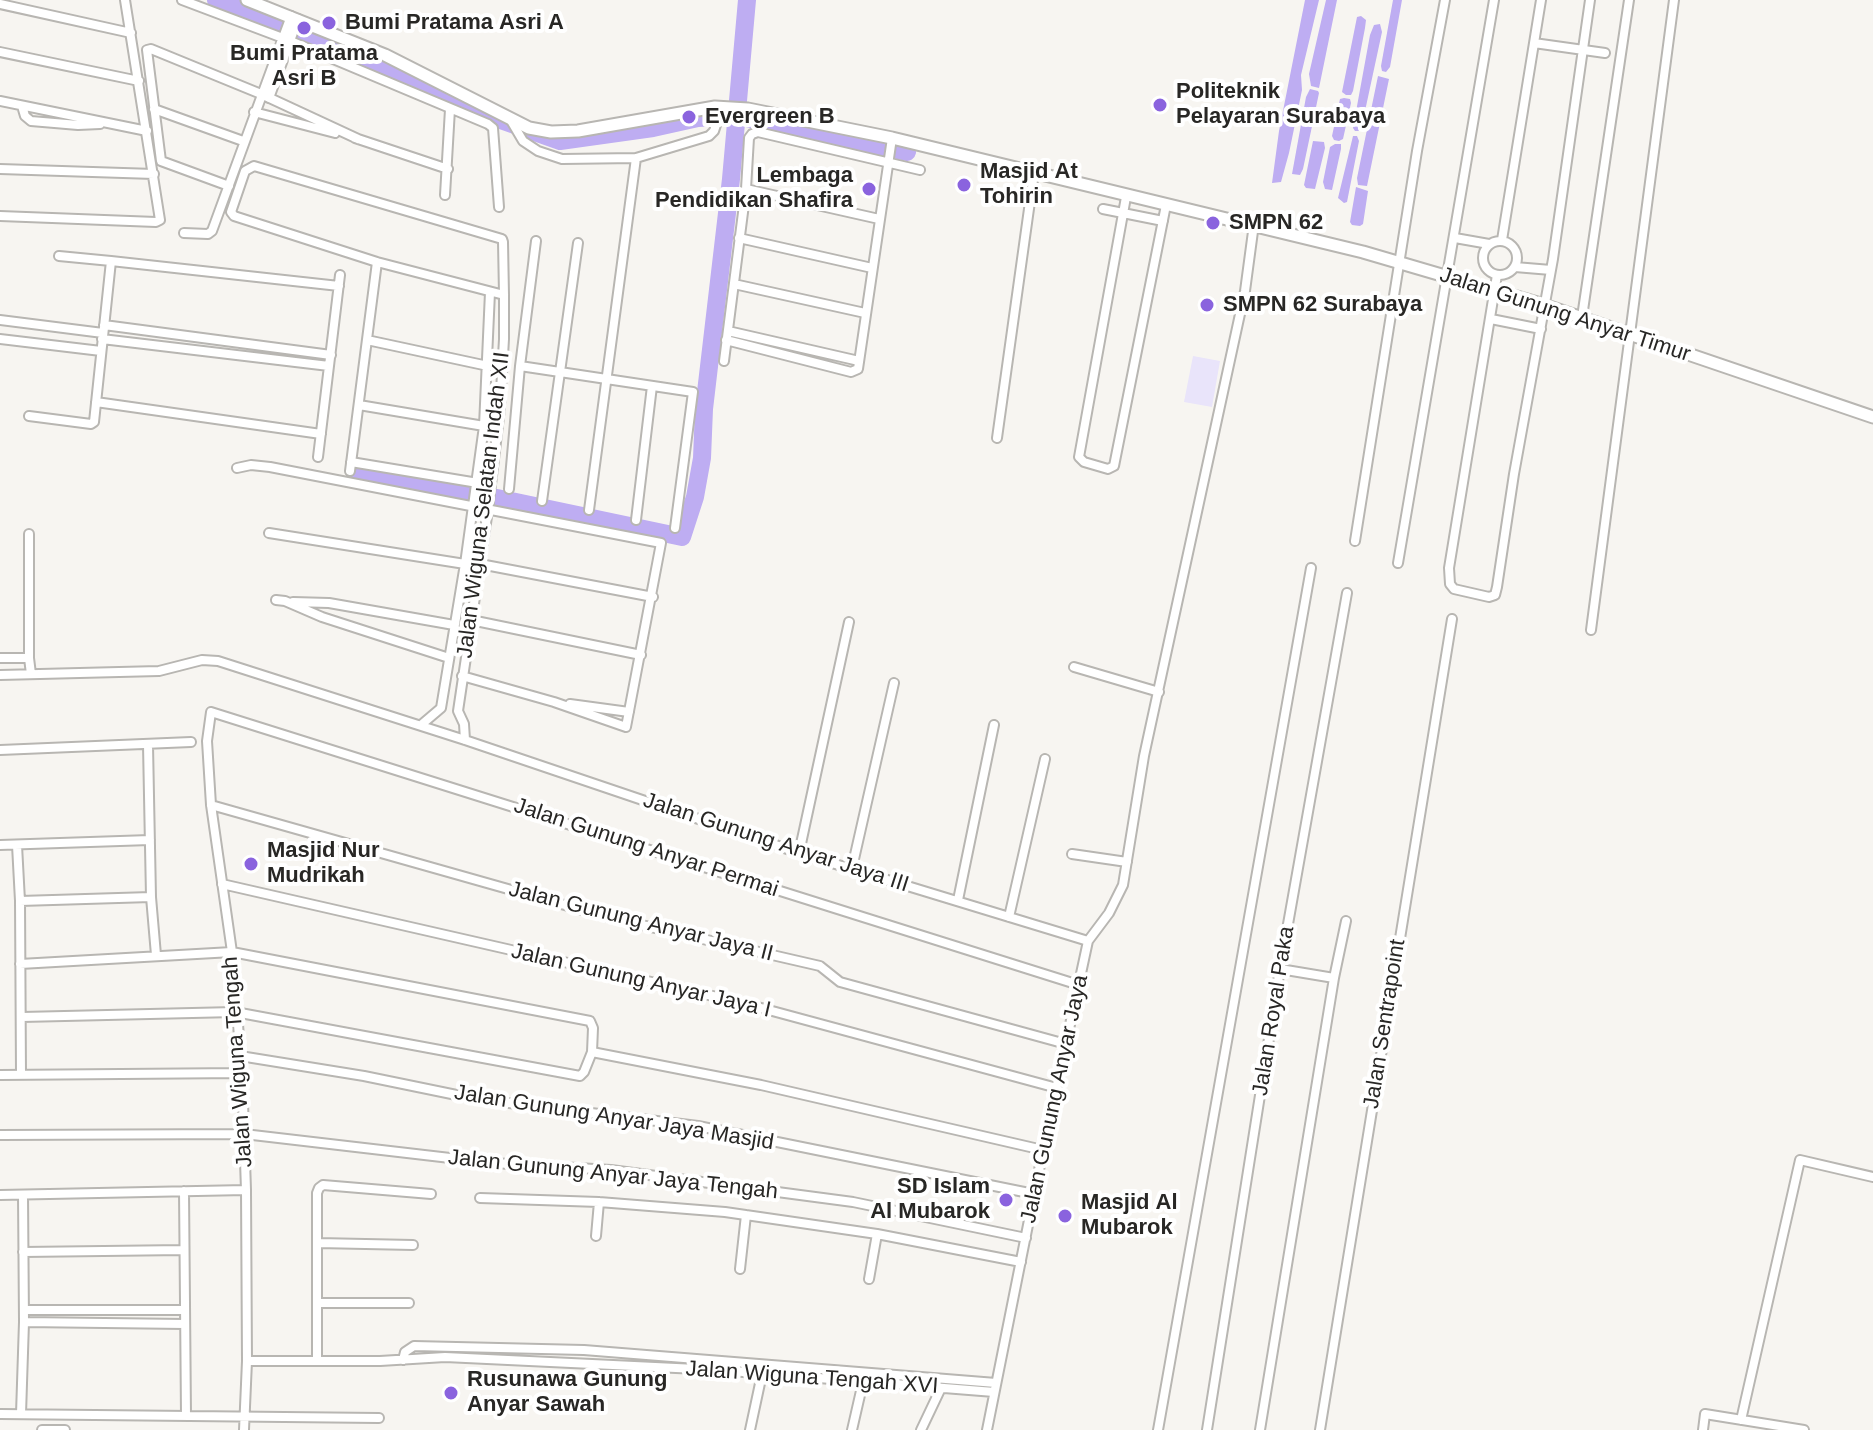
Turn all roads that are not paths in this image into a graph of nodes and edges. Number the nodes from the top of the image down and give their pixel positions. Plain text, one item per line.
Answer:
1 (125, 0) edge
2 (182, 0) edge
3 (247, 0) edge
4 (1445, 0) edge
5 (1494, 0) edge
6 (1541, 0) edge
7 (1590, 0) edge
8 (1629, 0) edge
9 (1674, 0) edge
10 (0, 4) edge
11 (289, 29) junction
12 (131, 33) junction
13 (1534, 43) junction
14 (1583, 50) junction
15 (0, 52) edge
16 (1605, 53) dead end
17 (139, 81) junction
18 (265, 96) junction
19 (0, 101) edge
20 (154, 109) junction
21 (450, 109) junction
22 (254, 112) junction
23 (716, 114) junction
24 (511, 121) junction
25 (147, 131) junction
26 (358, 139) junction
27 (891, 140) junction
28 (243, 141) junction
29 (636, 158) junction
30 (888, 162) junction
31 (0, 169) edge
32 (448, 169) junction
33 (920, 170) dead end
34 (1034, 173) junction
35 (154, 174) junction
36 (229, 186) junction
37 (746, 189) junction
38 (445, 195) dead end
39 (1126, 197) junction
40 (1166, 205) junction
41 (499, 207) dead end
42 (1103, 209) dead end
43 (1123, 213) junction
44 (0, 216) edge
45 (879, 219) junction
46 (1163, 221) junction
47 (1254, 224) junction
48 (184, 233) dead end
49 (739, 238) junction
50 (1455, 238) junction
51 (1502, 240) junction
52 (536, 241) dead end
53 (578, 243) dead end
54 (1489, 244) junction
55 (59, 256) dead end
56 (111, 261) junction
57 (377, 262) junction
58 (1399, 263) junction
59 (1515, 267) junction
60 (872, 268) junction
61 (1551, 270) junction
62 (340, 275) dead end
63 (1497, 275) junction
64 (1447, 277) junction
65 (734, 284) junction
66 (339, 286) junction
67 (1496, 291) junction
68 (490, 292) junction
69 (504, 295) junction
70 (1544, 305) junction
71 (865, 313) junction
72 (1582, 317) junction
73 (1491, 319) junction
74 (0, 320) edge
75 (1541, 329) junction
76 (103, 332) junction
77 (1629, 334) junction
78 (727, 335) junction
79 (0, 339) edge
80 (367, 340) junction
81 (101, 351) junction
82 (331, 355) junction
83 (724, 361) dead end
84 (329, 366) junction
85 (488, 366) junction
86 (520, 366) junction
87 (561, 373) junction
88 (608, 379) junction
89 (652, 386) junction
90 (96, 402) junction
91 (359, 405) junction
92 (29, 416) dead end
93 (1873, 417) edge
94 (484, 426) junction
95 (321, 434) junction
96 (997, 438) dead end
97 (318, 457) dead end
98 (237, 468) dead end
99 (476, 487) junction
100 (490, 488) junction
101 (509, 489) dead end
102 (542, 501) dead end
103 (474, 506) junction
104 (488, 508) junction
105 (589, 510) dead end
106 (636, 520) dead end
107 (675, 528) dead end
108 (269, 533) dead end
109 (29, 534) dead end
110 (1355, 541) dead end
111 (1398, 563) dead end
112 (465, 564) junction
113 (480, 564) junction
114 (1311, 568) dead end
115 (1347, 593) dead end
116 (653, 597) junction
117 (1452, 619) dead end
118 (471, 620) junction
119 (849, 622) dead end
120 (454, 625) junction
121 (1591, 630) dead end
122 (641, 655) junction
123 (0, 658) edge
124 (29, 658) junction
125 (449, 658) junction
126 (1074, 667) dead end
127 (31, 674) junction
128 (0, 675) edge
129 (462, 676) junction
130 (894, 683) dead end
131 (1159, 692) junction
132 (554, 702) junction
133 (441, 708) junction
134 (213, 711) joint
135 (458, 711) junction
136 (629, 712) junction
137 (421, 725) junction
138 (994, 725) dead end
139 (465, 740) junction
140 (191, 742) dead end
141 (148, 745) junction
142 (0, 750) edge
143 (1045, 759) dead end
144 (211, 805) junction
145 (150, 840) junction
146 (0, 845) edge
147 (17, 845) junction
148 (799, 853) junction
149 (1072, 854) dead end
150 (1127, 862) junction
151 (852, 868) junction
152 (222, 884) junction
153 (151, 897) junction
154 (958, 900) junction
155 (20, 901) junction
156 (1009, 917) junction
157 (1346, 921) dead end
158 (1088, 941) junction
159 (232, 952) junction
160 (156, 955) junction
161 (20, 964) junction
162 (1280, 969) junction
163 (1079, 985) junction
164 (1333, 985) junction
165 (235, 1012) junction
166 (22, 1017) junction
167 (1066, 1044) junction
168 (592, 1052) junction
169 (240, 1056) junction
170 (242, 1073) junction
171 (0, 1075) edge
172 (21, 1075) junction
173 (1057, 1088) junction
174 (244, 1134) junction
175 (0, 1135) edge
176 (1043, 1150) junction
177 (1873, 1177) edge
178 (246, 1190) junction
179 (184, 1191) junction
180 (431, 1194) dead end
181 (1034, 1194) junction
182 (0, 1195) edge
183 (23, 1195) junction
184 (480, 1198) dead end
185 (599, 1202) junction
186 (746, 1215) junction
187 (877, 1234) junction
188 (596, 1236) dead end
189 (1026, 1238) junction
190 (318, 1243) junction
191 (413, 1245) dead end
192 (184, 1250) junction
193 (23, 1252) junction
194 (1021, 1262) junction
195 (740, 1269) dead end
196 (869, 1279) dead end
197 (318, 1303) junction
198 (409, 1303) dead end
199 (24, 1310) junction
200 (185, 1310) junction
201 (24, 1322) junction
202 (185, 1324) junction
203 (403, 1360) junction
204 (247, 1361) junction
205 (317, 1361) junction
206 (762, 1374) junction
207 (863, 1382) junction
208 (995, 1387) junction
209 (941, 1388) junction
210 (0, 1414) edge
211 (21, 1414) junction
212 (186, 1416) junction
213 (245, 1417) junction
214 (379, 1418) dead end
215 (1741, 1420) junction
216 (42, 1430) edge
217 (65, 1430) edge
218 (244, 1430) edge
219 (750, 1430) edge
220 (852, 1430) edge
221 (921, 1430) edge
222 (987, 1430) edge
223 (1158, 1430) edge
224 (1207, 1430) edge
225 (1260, 1430) edge
226 (1320, 1430) edge
227 (1703, 1430) edge
228 (1804, 1430) edge

1 - 12 street
2 - 11 street
3 - 11 street, Jalan Gunung Anyar Timur
4 - 58 street
5 - 50 street
6 - 13 street
7 - 14 street
8 - 72 street
9 - 77 street
10 - 12 street
11 - 18 street
11 - 21 street
11 - 24 street, Jalan Gunung Anyar Timur
12 - 17 street
13 - 14 street
13 - 51 street
14 - 16 street
14 - 61 street
15 - 17 street
17 - 25 street
18 - 20 street
18 - 22 street
18 - 26 street
19 - 25 street
20 - 28 street
20 - 36 street
21 - 32 street
21 - 41 street
22 - 26 street
22 - 28 street
23 - 24 street, Jalan Gunung Anyar Timur
23 - 27 street, Jalan Gunung Anyar Timur
23 - 29 street
24 - 29 street
25 - 35 street
26 - 32 street
27 - 30 street
27 - 34 street, Jalan Gunung Anyar Timur
28 - 36 street
29 - 88 street
30 - 33 street
30 - 37 street
30 - 45 street
31 - 35 street
32 - 38 street
34 - 39 street, Jalan Gunung Anyar Timur
34 - 96 street
35 - 44 street
36 - 48 street
37 - 45 street
37 - 49 street
39 - 40 street, Jalan Gunung Anyar Timur
39 - 43 street
40 - 46 street
40 - 47 street, Jalan Gunung Anyar Timur
42 - 43 street
43 - 46 street
43 - 46 street
45 - 60 street
47 - 58 street, Jalan Gunung Anyar Timur
47 - 131 street, Jalan Gunung Anyar Jaya
49 - 60 street
49 - 65 street
50 - 54 street
50 - 64 street
51 - 54 street
51 - 59 street
52 - 86 street
53 - 87 street
54 - 63 street
55 - 56 street
56 - 66 street
56 - 76 street
57 - 68 street
57 - 69 street, Jalan Wiguna Selatan Indah XII
57 - 80 street
58 - 64 street, Jalan Gunung Anyar Timur
58 - 110 street
59 - 61 street
59 - 63 street
60 - 71 street
61 - 70 street
62 - 66 street
63 - 67 street
64 - 67 street, Jalan Gunung Anyar Timur
64 - 111 street
65 - 71 street
65 - 78 street
66 - 82 street
67 - 70 street, Jalan Gunung Anyar Timur
67 - 73 street
68 - 69 street
68 - 85 street, Jalan Wiguna Selatan Indah XII
69 - 100 street, Jalan Wiguna Selatan Indah XII
70 - 72 street, Jalan Gunung Anyar Timur
70 - 75 street
71 - 78 street
72 - 77 street, Jalan Gunung Anyar Timur
73 - 75 street
73 - 75 street
74 - 76 street
76 - 81 street
76 - 82 street
76 - 84 street
77 - 93 street, Jalan Gunung Anyar Timur
77 - 121 street
78 - 83 street
79 - 81 street
80 - 85 street
80 - 91 street
81 - 90 street
82 - 84 street
84 - 95 street
85 - 94 street, Jalan Wiguna Selatan Indah XII
86 - 87 street
86 - 101 street
87 - 88 street
87 - 102 street
88 - 89 street
88 - 105 street
89 - 106 street
89 - 107 street
90 - 92 street
90 - 95 street
91 - 94 street
91 - 99 street
94 - 99 street, Jalan Wiguna Selatan Indah XII
95 - 97 street
98 - 103 street
99 - 100 street
99 - 103 street, Jalan Wiguna Selatan Indah XII
100 - 104 street, Jalan Wiguna Selatan Indah XII
103 - 104 street
103 - 112 street, Jalan Wiguna Selatan Indah XII
104 - 113 street, Jalan Wiguna Selatan Indah XII
104 - 116 street
108 - 112 street
109 - 124 street
112 - 120 street, Jalan Wiguna Selatan Indah XII
113 - 116 street
113 - 118 street, Jalan Wiguna Selatan Indah XII
114 - 223 street
115 - 162 street, Jalan Royal Paka
116 - 122 street
117 - 226 street, Jalan Sentrapoint
118 - 122 street
118 - 129 street, Jalan Wiguna Selatan Indah XII
119 - 148 street
120 - 125 street, Jalan Wiguna Selatan Indah XII
120 - 125 street
122 - 136 street
123 - 124 street
124 - 127 street
125 - 133 street, Jalan Wiguna Selatan Indah XII
126 - 131 street
127 - 128 street, Jalan Gunung Anyar Jaya III
127 - 137 street, Jalan Gunung Anyar Jaya III
129 - 132 street
129 - 135 street, Jalan Wiguna Selatan Indah XII
130 - 151 street
131 - 150 street, Jalan Gunung Anyar Jaya
132 - 136 street
132 - 136 street
133 - 135 street
133 - 137 street
134 - 144 street, Jalan Wiguna Tengah
134 - 163 street, Jalan Gunung Anyar Permai
135 - 139 street, Jalan Wiguna Selatan Indah XII
137 - 139 street, Jalan Gunung Anyar Jaya III
138 - 154 street
139 - 148 street, Jalan Gunung Anyar Jaya III
140 - 141 street
141 - 142 street
141 - 145 street
143 - 156 street
144 - 152 street, Jalan Wiguna Tengah
144 - 167 street, Jalan Gunung Anyar Jaya II
145 - 147 street
145 - 153 street
146 - 147 street
147 - 155 street
148 - 151 street, Jalan Gunung Anyar Jaya III
149 - 150 street
150 - 158 street, Jalan Gunung Anyar Jaya
151 - 154 street, Jalan Gunung Anyar Jaya III
152 - 159 street, Jalan Wiguna Tengah
152 - 173 street, Jalan Gunung Anyar Jaya I
153 - 155 street
153 - 160 street
154 - 156 street, Jalan Gunung Anyar Jaya III
155 - 161 street
156 - 158 street, Jalan Gunung Anyar Jaya III
157 - 164 street
158 - 163 street, Jalan Gunung Anyar Jaya
159 - 160 street
159 - 165 street, Jalan Wiguna Tengah
159 - 168 street
160 - 161 street
161 - 166 street
162 - 164 street
162 - 224 street, Jalan Royal Paka
163 - 167 street, Jalan Gunung Anyar Jaya
164 - 225 street
165 - 166 street
165 - 168 street
165 - 169 street, Jalan Wiguna Tengah
166 - 172 street
167 - 173 street, Jalan Gunung Anyar Jaya
168 - 176 street
169 - 170 street, Jalan Wiguna Tengah
169 - 181 street, Jalan Gunung Anyar Jaya Masjid
170 - 172 street
170 - 174 street, Jalan Wiguna Tengah
171 - 172 street
173 - 176 street, Jalan Gunung Anyar Jaya
174 - 175 street, Jalan Gunung Anyar Jaya Tengah
174 - 178 street, Jalan Wiguna Tengah
174 - 189 street, Jalan Gunung Anyar Jaya Tengah
176 - 181 street, Jalan Gunung Anyar Jaya
177 - 215 street
178 - 179 street
178 - 204 street, Jalan Wiguna Tengah
179 - 183 street
179 - 192 street
180 - 190 street
181 - 189 street, Jalan Gunung Anyar Jaya
182 - 183 street
183 - 193 street
184 - 185 street
185 - 186 street
185 - 188 street
186 - 187 street
186 - 195 street
187 - 194 street
187 - 196 street
189 - 194 street, Jalan Gunung Anyar Jaya
190 - 191 street
190 - 197 street
192 - 193 street
192 - 200 street
193 - 199 street
194 - 208 street, Jalan Gunung Anyar Jaya
197 - 198 street
197 - 205 street
199 - 200 street
199 - 201 street
200 - 202 street
201 - 202 street
201 - 211 street
202 - 212 street
203 - 205 street, Jalan Wiguna Tengah XVI
203 - 206 street, Jalan Wiguna Tengah XVI
203 - 208 street
204 - 205 street, Jalan Wiguna Tengah XVI
204 - 213 street, Jalan Wiguna Tengah
206 - 207 street, Jalan Wiguna Tengah XVI
206 - 219 street
207 - 209 street, Jalan Wiguna Tengah XVI
207 - 220 street
208 - 209 street, Jalan Wiguna Tengah XVI
208 - 222 street, Jalan Gunung Anyar Jaya
209 - 221 street
210 - 211 street
211 - 212 street
212 - 213 street
213 - 214 street
213 - 218 street, Jalan Wiguna Tengah
215 - 227 street
215 - 228 street
216 - 217 street

